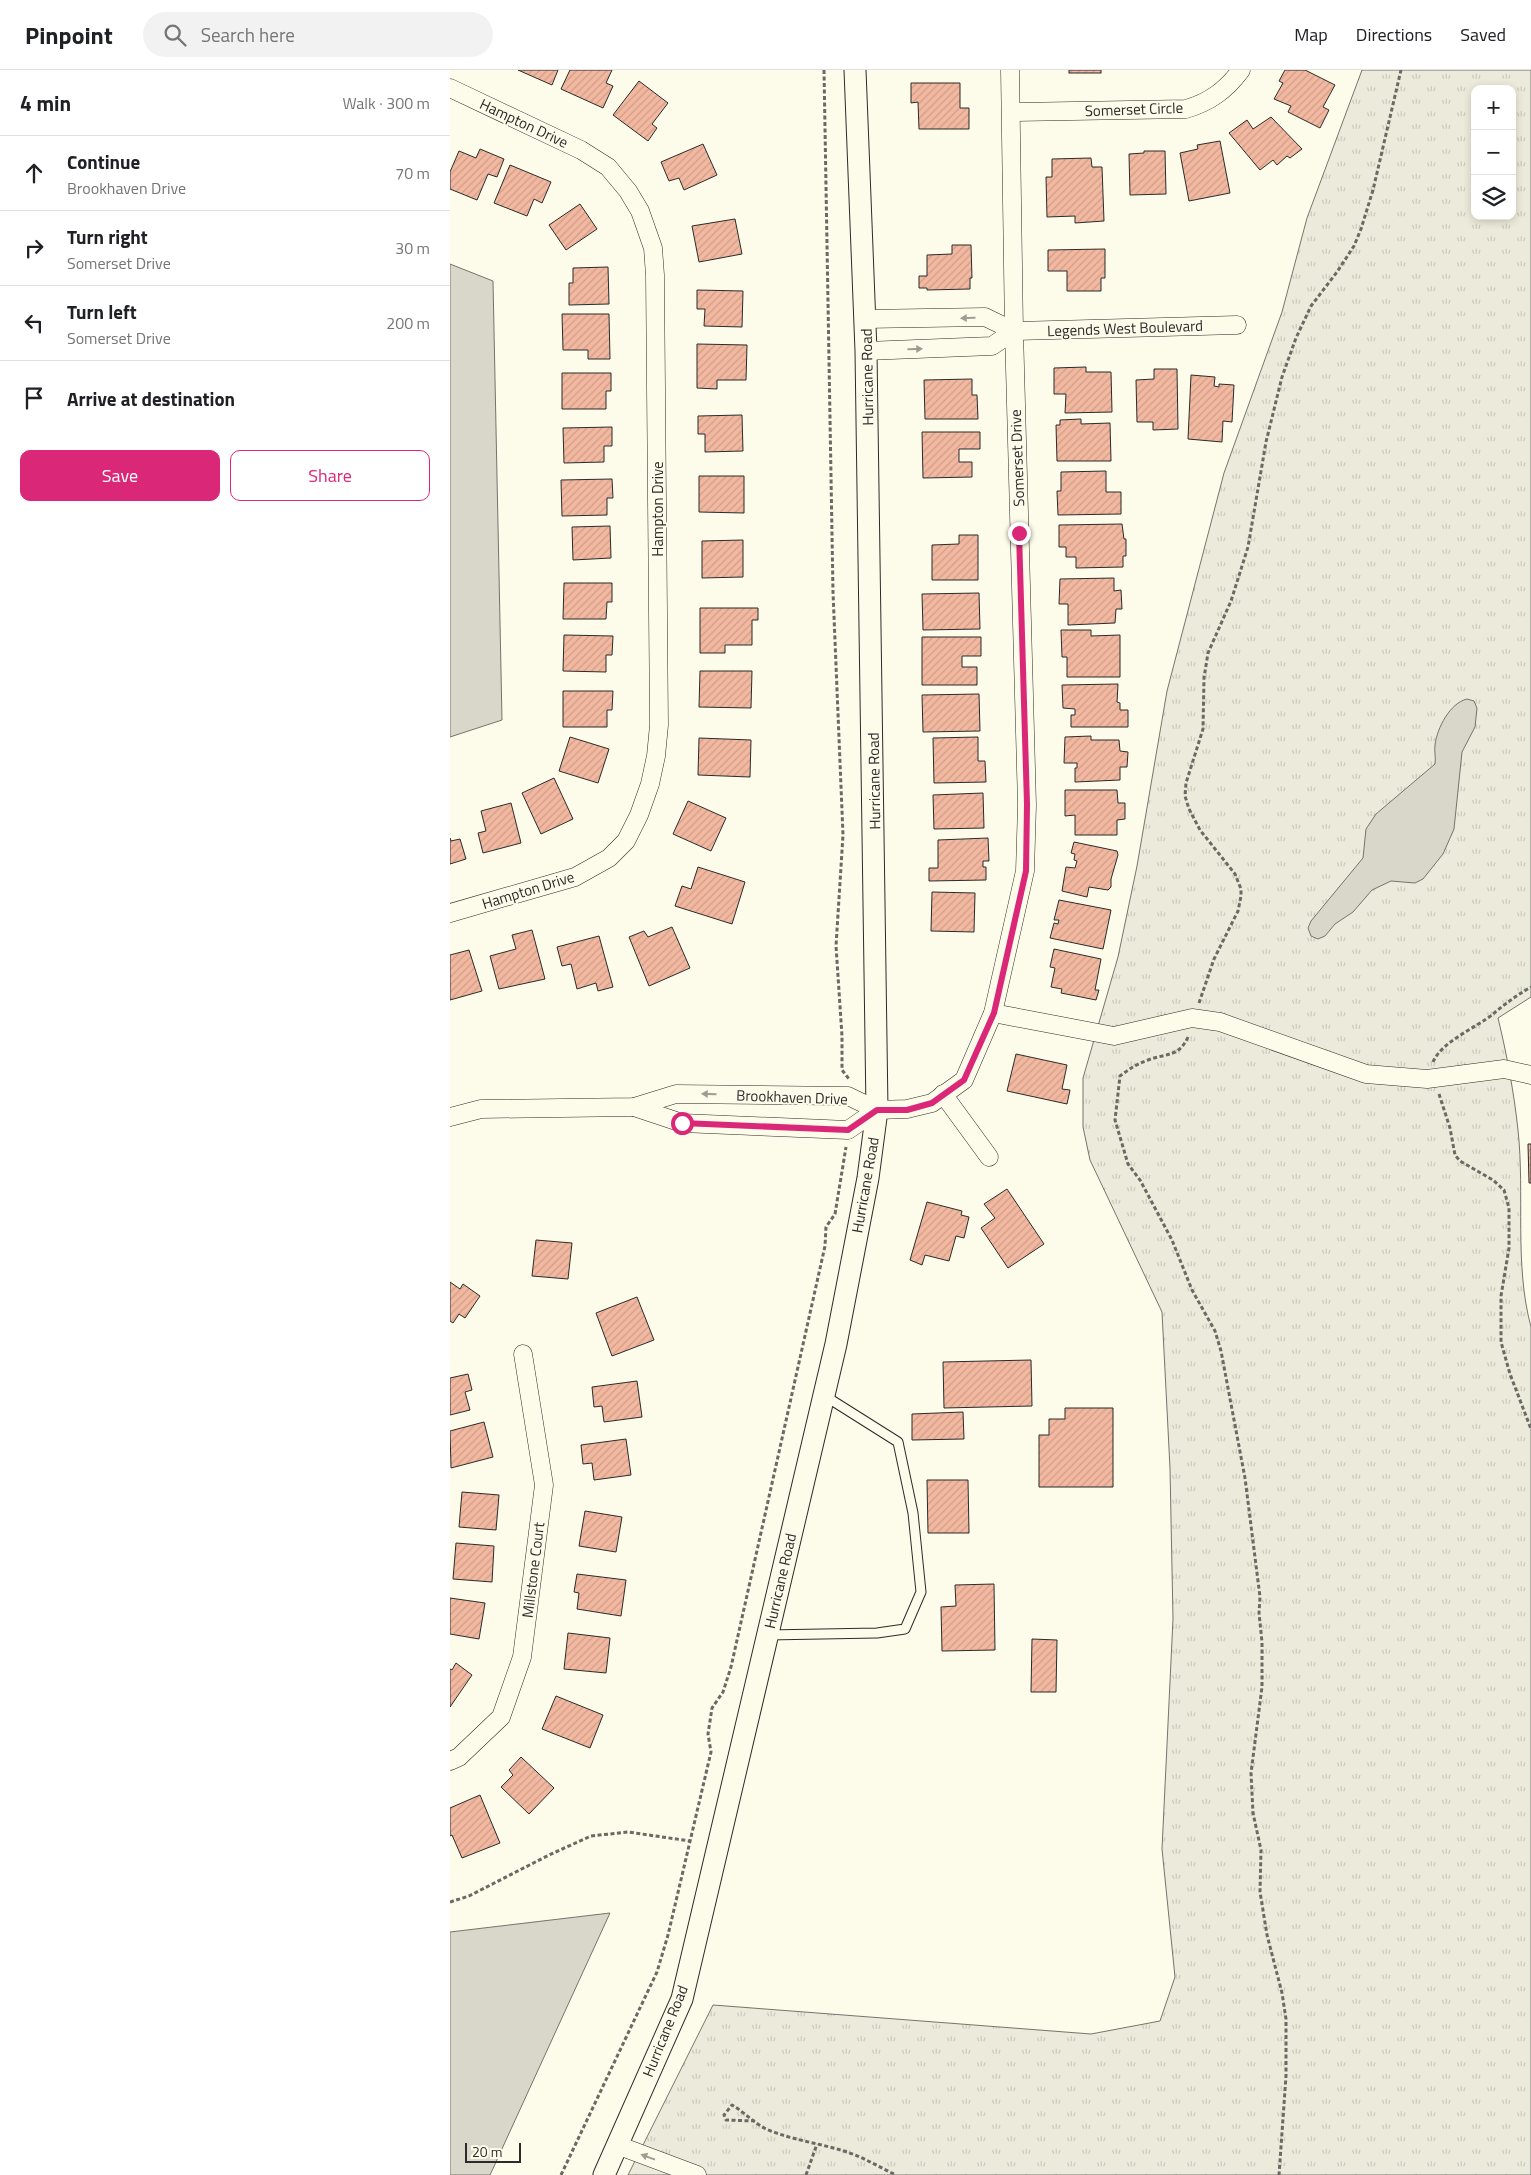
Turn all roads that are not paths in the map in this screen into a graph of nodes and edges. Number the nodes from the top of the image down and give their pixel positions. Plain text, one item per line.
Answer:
1 (856, 70) edge
2 (1010, 70) edge
3 (1241, 70) edge
4 (450, 88) edge
5 (1012, 112) junction
6 (865, 319) junction
7 (1237, 325) dead end
8 (1014, 331) junction
9 (866, 350) junction
10 (450, 913) edge
11 (994, 1013) junction
12 (1531, 1074) edge
13 (943, 1094) junction
14 (634, 1107) junction
15 (877, 1110) junction
16 (450, 1117) edge
17 (989, 1157) dead end
18 (523, 1354) dead end
19 (823, 1395) junction
20 (767, 1635) junction
21 (450, 1761) edge
22 (617, 2145) junction
23 (678, 2172) edge
24 (608, 2173) edge
25 (697, 2175) edge

1 - 6 street, Hurricane Road
2 - 5 street
3 - 5 street, Somerset Circle
4 - 10 street, Hampton Drive
5 - 8 street
8 -> 6 street, Legends West Boulevard
6 - 9 street, Hurricane Road
7 - 8 street, Legends West Boulevard
9 -> 8 street
8 - 11 street, Somerset Drive
9 - 15 street, Hurricane Road
11 - 12 street
11 - 13 street, Somerset Drive
13 - 15 street, Somerset Drive
13 - 17 street
15 -> 14 street, Brookhaven Drive
14 - 15 street, Brookhaven Drive
14 - 16 street, Brookhaven Drive
15 - 19 street, Hurricane Road
18 - 21 street, Millstone Court
19 - 20 street, Hurricane Road
19 - 20 lane
20 - 22 street, Hurricane Road
23 -> 22 street
22 - 24 street, Hurricane Road
23 - 25 street

